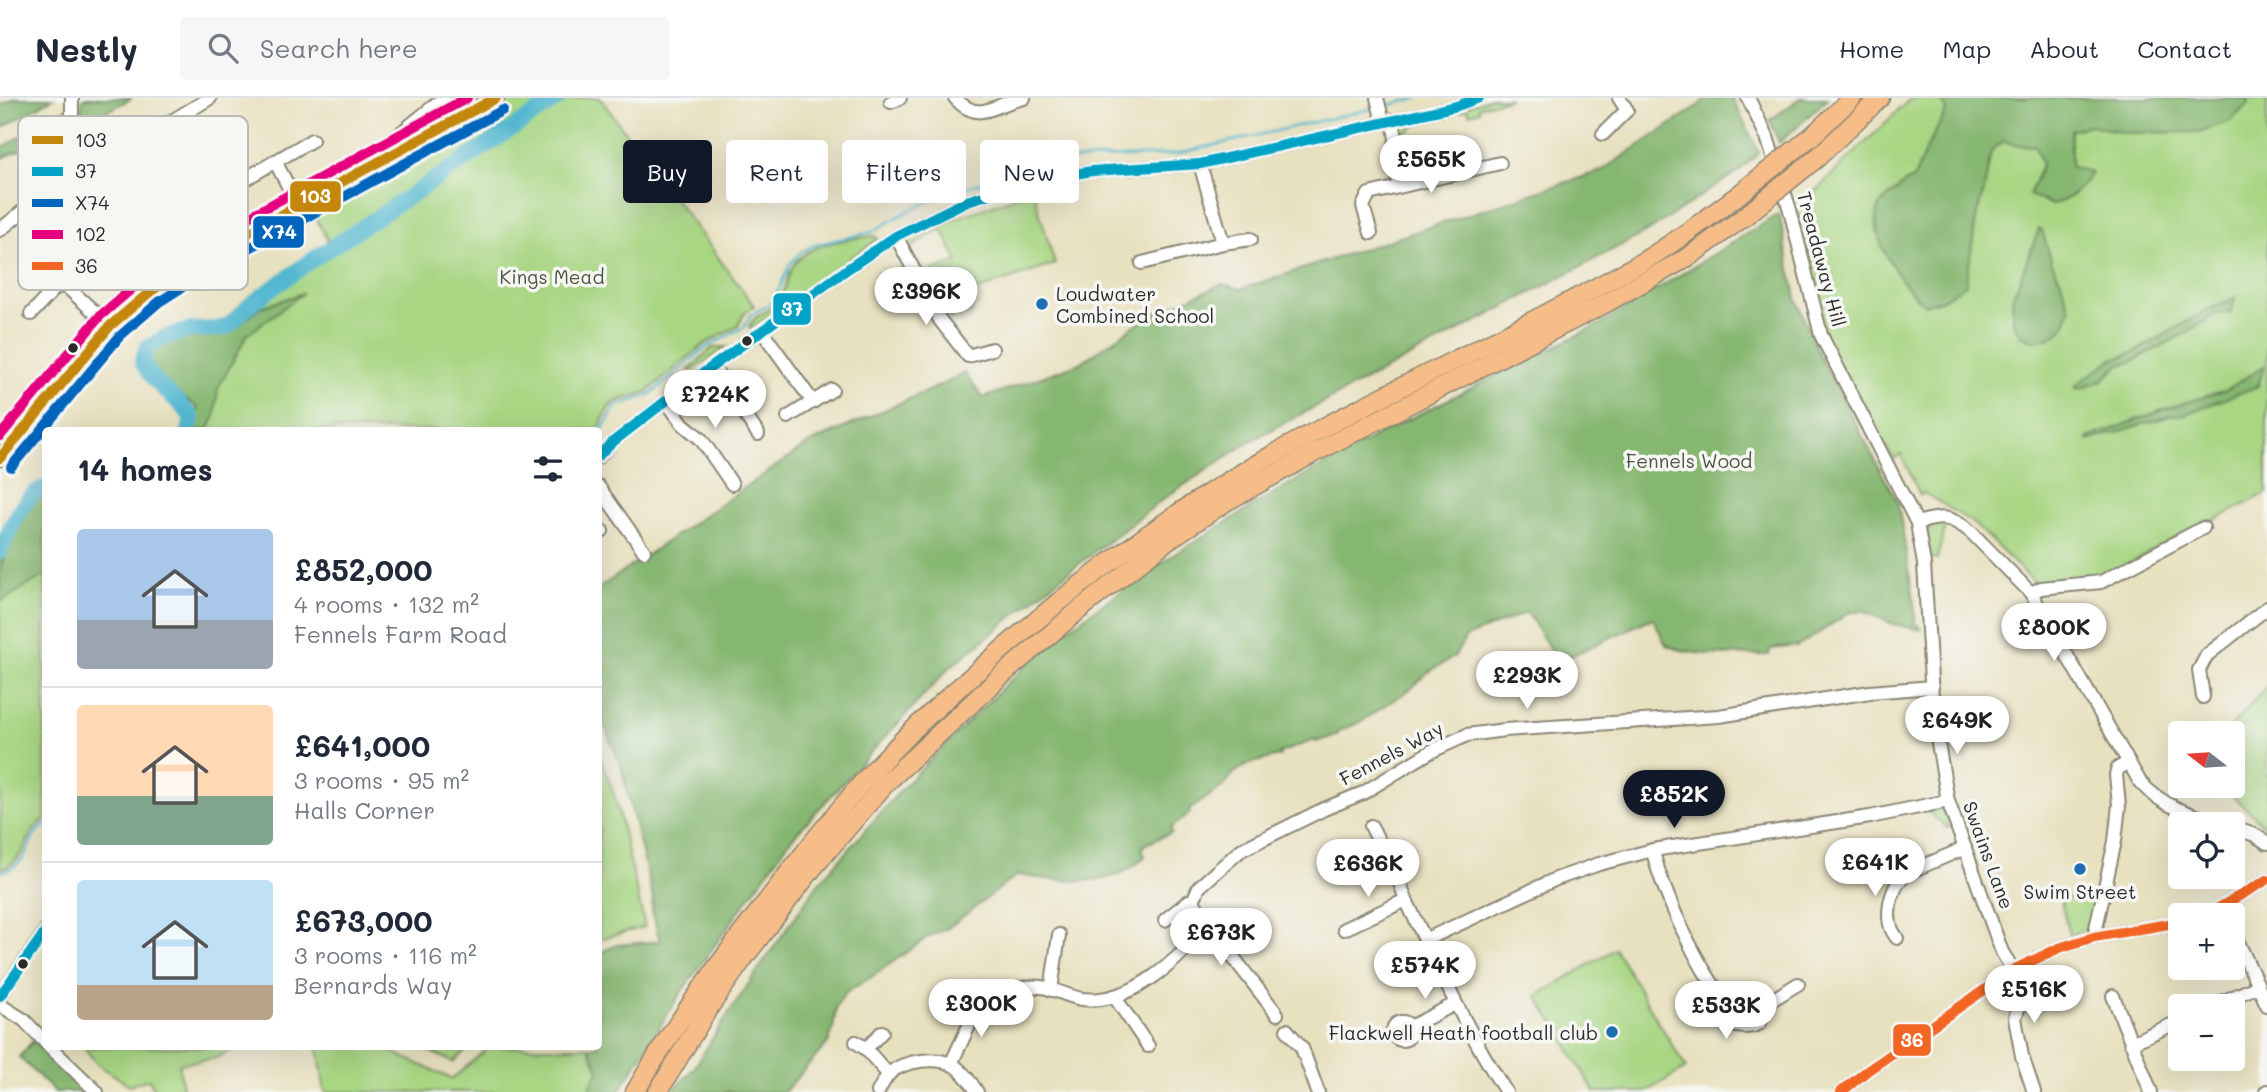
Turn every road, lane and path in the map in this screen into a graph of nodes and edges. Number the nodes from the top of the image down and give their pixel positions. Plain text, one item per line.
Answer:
1 (72, 98) edge
2 (210, 98) edge
3 (444, 98) edge
4 (496, 98) edge
5 (955, 98) edge
6 (1024, 98) edge
7 (1479, 98) edge
8 (1619, 98) edge
9 (1748, 98) edge
10 (1852, 98) edge
11 (1880, 98) edge
12 (1377, 100) edge
13 (1456, 102) edge
14 (72, 116) edge
15 (179, 116) edge
16 (1388, 121) junction
17 (402, 132) dead end
18 (1603, 134) dead end
19 (312, 140) dead end
20 (275, 161) junction
21 (1500, 163) dead end
22 (1200, 164) junction
23 (248, 177) edge
24 (1399, 185) junction
25 (298, 205) junction
26 (18, 215) edge
27 (0, 230) edge
28 (248, 233) edge
29 (1371, 233) dead end
30 (896, 236) junction
31 (1251, 239) dead end
32 (1223, 243) junction
33 (1142, 263) dead end
34 (53, 290) edge
35 (70, 290) edge
36 (151, 291) edge
37 (31, 314) dead end
38 (110, 327) junction
39 (762, 331) junction
40 (992, 349) dead end
41 (713, 367) junction
42 (832, 390) dead end
43 (666, 401) junction
44 (813, 401) junction
45 (788, 416) dead end
46 (758, 434) dead end
47 (602, 453) edge
48 (0, 458) edge
49 (732, 484) dead end
50 (602, 492) edge
51 (1917, 523) junction
52 (2203, 528) dead end
53 (1921, 540) joint
54 (644, 551) dead end
55 (2031, 593) junction
56 (2267, 608) edge
57 (1932, 687) junction
58 (2203, 697) dead end
59 (2128, 763) junction
60 (1948, 801) junction
61 (2188, 812) edge
62 (1371, 826) dead end
63 (2245, 832) edge
64 (2267, 843) edge
65 (1965, 848) junction
66 (1653, 850) junction
67 (2267, 880) edge
68 (1406, 900) junction
69 (1194, 901) junction
70 (2236, 903) edge
71 (1165, 920) dead end
72 (2168, 924) edge
73 (1209, 926) junction
74 (1343, 929) dead end
75 (1059, 935) dead end
76 (42, 936) edge
77 (2094, 937) junction
78 (1897, 938) dead end
79 (1425, 940) junction
80 (2245, 957) edge
81 (2013, 970) junction
82 (1798, 984) dead end
83 (2258, 986) junction
84 (1716, 989) junction
85 (1051, 990) junction
86 (2240, 994) edge
87 (0, 996) edge
88 (1114, 996) junction
89 (2113, 996) dead end
90 (1764, 1003) junction
91 (1454, 1004) junction
92 (0, 1005) edge
93 (2267, 1005) edge
94 (1277, 1014) dead end
95 (2168, 1026) edge
96 (1410, 1027) dead end
97 (1287, 1030) dead end
98 (882, 1032) dead end
99 (42, 1039) edge
100 (2131, 1043) junction
101 (1148, 1046) dead end
102 (53, 1050) edge
103 (951, 1064) junction
104 (888, 1074) junction
105 (97, 1092) edge
106 (635, 1092) edge
107 (658, 1092) edge
108 (878, 1092) edge
109 (977, 1092) edge
110 (1318, 1092) edge
111 (1506, 1092) edge
112 (1841, 1092) edge
113 (2034, 1092) edge
114 (2151, 1092) edge

1 - 14 street
2 - 15 street
3 - 17 street
4 - 25 main road
5 - 6 street
7 - 13 street
8 - 18 street
9 - 51 street, Treadaway Hill
10 - 106 highway, bridge
11 - 107 highway, bridge
12 - 16 street
13 - 16 street
16 - 22 street
16 - 24 street
19 - 20 street
20 - 23 street
20 - 25 street
21 - 24 street
22 - 30 street
22 - 32 street
24 - 29 street
25 - 28 main road
26 - 27 street
30 - 39 street
30 - 40 street
31 - 32 street
32 - 33 street
34 - 37 street
35 - 38 street
36 - 38 main road
38 - 48 main road
39 - 41 street
39 - 44 street
41 - 43 street
41 - 46 street
42 - 44 street
43 - 47 street
43 - 49 street
44 - 45 street
50 - 54 street
51 - 53 street, Treadaway Hill
51 - 55 street
52 - 55 street
53 - 57 street, Swains Lane
55 - 59 street
56 - 58 street
57 - 60 street, Swains Lane
57 - 69 street, Fennels Way
59 - 61 street
59 - 77 street
60 - 65 street, Swains Lane
60 - 66 street
62 - 68 street
63 - 64 street
65 - 78 street
65 - 81 street, Swains Lane
66 - 79 street
66 - 84 street
67 - 70 street
68 - 74 street
68 - 79 street
69 - 71 street
69 - 73 street
72 - 77 street
73 - 88 street
73 - 94 street
75 - 85 street
76 - 87 street
77 - 81 street
79 - 91 street
80 - 83 street
81 - 112 street
81 - 113 street, Swains Lane
82 - 90 street
83 - 86 street
83 - 93 street
84 - 90 street
84 - 90 street
85 - 88 street
85 - 103 street
88 - 101 street
89 - 100 street
91 - 96 street
91 - 111 street
92 - 99 street
95 - 100 street
97 - 110 street
98 - 104 street
100 - 114 street
102 - 105 street
103 - 104 street
103 - 109 street
104 - 108 street

